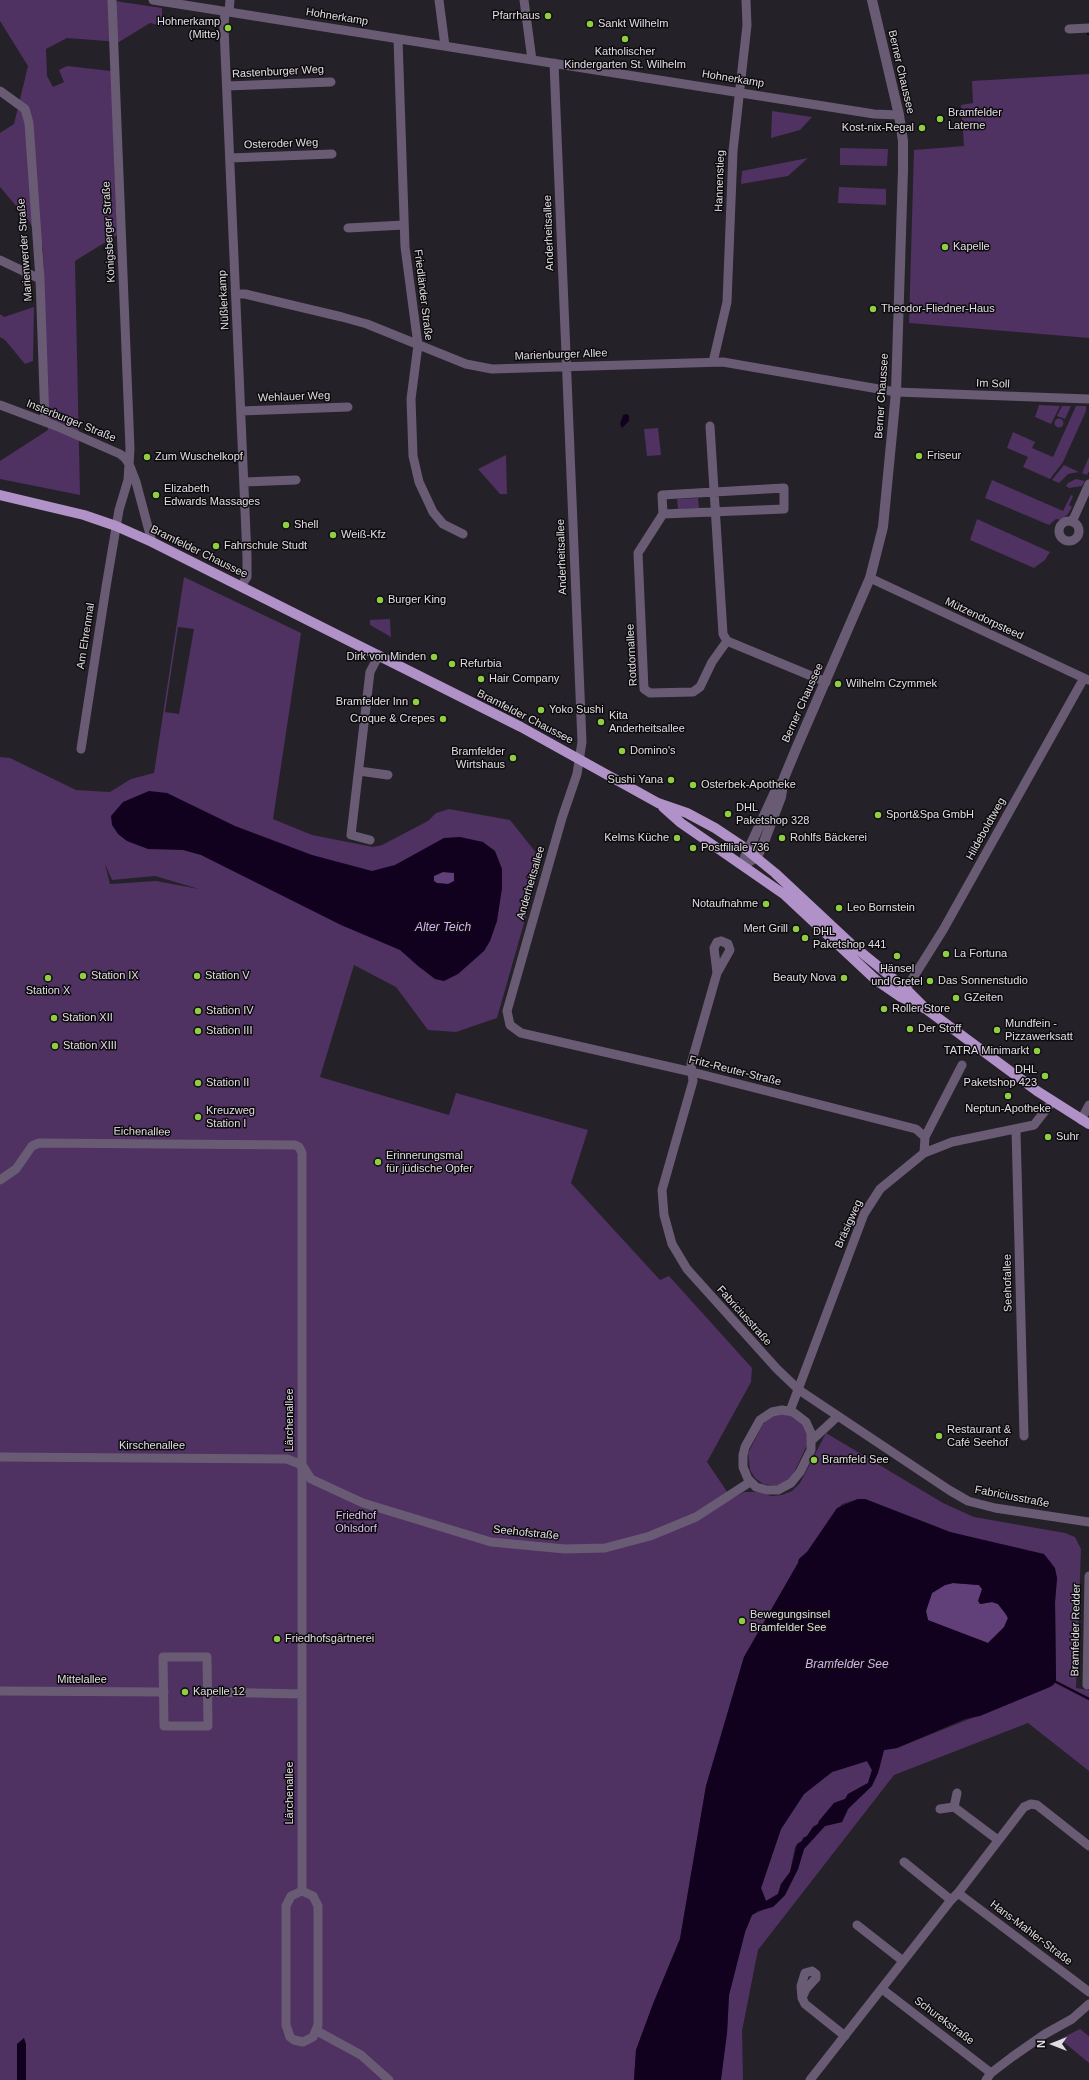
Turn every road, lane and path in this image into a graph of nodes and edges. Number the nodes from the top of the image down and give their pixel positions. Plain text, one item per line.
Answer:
1 (112, 0) edge
2 (153, 0) edge
3 (230, 0) edge
4 (439, 0) edge
5 (524, 0) edge
6 (746, 0) edge
7 (872, 0) edge
8 (227, 12) junction
9 (1089, 28) edge
10 (1069, 29) dead end
11 (398, 38) junction
12 (445, 46) junction
13 (532, 60) junction
14 (554, 63) junction
15 (332, 82) dead end
16 (226, 86) junction
17 (0, 91) edge
18 (739, 92) junction
19 (899, 115) junction
20 (332, 154) dead end
21 (230, 158) junction
22 (404, 225) junction
23 (348, 228) dead end
24 (0, 260) edge
25 (40, 279) junction
26 (236, 294) junction
27 (418, 345) junction
28 (713, 362) junction
29 (566, 368) junction
30 (896, 392) junction
31 (1089, 399) edge
32 (0, 405) edge
33 (348, 407) dead end
34 (241, 411) junction
35 (45, 422) junction
36 (710, 426) dead end
37 (129, 464) junction
38 (296, 480) dead end
39 (244, 482) junction
40 (1089, 484) edge
41 (715, 492) junction
42 (0, 495) edge
43 (716, 512) junction
44 (662, 514) junction
45 (1072, 522) dead end
46 (116, 526) junction
47 (463, 534) dead end
48 (152, 542) junction
49 (870, 578) junction
50 (242, 586) junction
51 (727, 641) junction
52 (379, 656) junction
53 (1086, 680) edge
54 (826, 682) junction
55 (81, 749) dead end
56 (580, 759) junction
57 (359, 771) junction
58 (388, 775) dead end
59 (784, 778) junction
60 (658, 804) junction
61 (370, 840) dead end
62 (747, 849) junction
63 (757, 857) junction
64 (743, 864) junction
65 (718, 973) dead end
66 (906, 989) junction
67 (926, 1009) junction
68 (521, 1033) joint
69 (962, 1065) dead end
70 (692, 1072) junction
71 (1052, 1102) junction
72 (1089, 1106) edge
73 (1085, 1122) edge
74 (1016, 1130) junction
75 (925, 1137) junction
76 (300, 1147) joint
77 (924, 1153) junction
78 (0, 1180) edge
79 (799, 1390) junction
80 (790, 1411) junction
81 (838, 1416) junction
82 (1024, 1436) dead end
83 (812, 1440) junction
84 (0, 1457) edge
85 (302, 1465) junction
86 (750, 1482) junction
87 (1089, 1522) edge
88 (1089, 1576) edge
89 (1088, 1617) edge
90 (1087, 1685) dead end
91 (0, 1692) edge
92 (164, 1692) junction
93 (208, 1692) junction
94 (302, 1694) junction
95 (957, 1793) dead end
96 (954, 1807) junction
97 (940, 1808) dead end
98 (998, 1840) junction
99 (1089, 1846) edge
100 (904, 1862) dead end
101 (302, 1892) junction
102 (958, 1893) junction
103 (951, 1900) junction
104 (857, 1924) dead end
105 (903, 1961) junction
106 (882, 1989) junction
107 (1089, 1992) edge
108 (802, 1998) dead end
109 (1089, 2004) edge
110 (316, 2031) junction
111 (845, 2036) junction
112 (989, 2076) edge
113 (389, 2080) edge
114 (810, 2080) edge

1 - 37 street, Königsberger Straße
2 - 8 street, Hohnerkamp
3 - 8 street, Nüßlerkamp
4 - 12 street
5 - 13 street
6 - 18 street, Hannenstieg
7 - 19 street, Berner Chaussee
8 - 11 street, Hohnerkamp
8 - 16 street, Nüßlerkamp
9 - 10 street
11 - 12 street, Hohnerkamp
11 - 22 street, Friedländer Straße
12 - 13 street, Hohnerkamp
13 - 14 street, Hohnerkamp
14 - 18 street, Hohnerkamp
14 - 29 street, Anderheitsallee
15 - 16 street, Rastenburger Weg
16 - 21 street, Nüßlerkamp
17 - 25 street, Marienwerder Straße
18 - 19 street, Hohnerkamp
18 - 28 street, Hannenstieg
19 - 30 street, Berner Chaussee
20 - 21 street, Osteroder Weg
21 - 26 street, Nüßlerkamp
22 - 23 street
22 - 27 street, Friedländer Straße
24 - 25 street
25 - 35 street, Marienwerder Straße
26 - 27 street, Marienburger Allee
26 - 34 street, Nüßlerkamp
27 - 29 street, Marienburger Allee
27 - 47 street, Friedländer Straße
28 - 29 street, Marienburger Allee
28 - 30 street, Marienburger Allee
29 - 56 street, Anderheitsallee
30 - 31 street, Im Soll
30 - 49 street, Berner Chaussee
32 - 35 street, Insterburger Straße
33 - 34 street, Wehlauer Weg
34 - 39 street, Nüßlerkamp
35 - 37 street, Insterburger Straße
36 - 41 street
37 - 46 street, Königsberger Straße
37 - 48 street, Königsberger Straße
38 - 39 street
39 - 50 street, Nüßlerkamp
40 - 45 street
41 - 43 street
41 - 43 street, Rotdornallee
41 - 44 street, Rotdornallee
42 - 46 main road, Bramfelder Chaussee
43 - 44 street, Rotdornallee
43 - 51 street
44 - 51 street, Rotdornallee
46 - 48 main road, Bramfelder Chaussee
46 - 55 street, Am Ehrenmal
48 - 50 main road, Bramfelder Chaussee
49 - 53 street, Mützendorpsteed
49 - 54 street, Berner Chaussee
50 - 52 main road, Bramfelder Chaussee
51 - 54 street
52 - 56 main road, Bramfelder Chaussee
52 - 57 street
53 - 66 street, Hildeboldtweg
54 - 59 street, Berner Chaussee
56 - 60 main road, Bramfelder Chaussee
56 - 68 street, Anderheitsallee
57 - 58 street
57 - 61 street
59 - 62 street, Berner Chaussee
59 - 63 street, Berner Chaussee
60 - 62 main road, Bramfelder Chaussee
60 - 64 main road, Bramfelder Chaussee
62 - 63 main road, Bramfelder Chaussee
62 - 64 street, Berner Chaussee
63 - 64 street
63 - 66 main road, Bramfelder Chaussee
64 - 67 main road, Bramfelder Chaussee
65 - 70 street, Fabriciusstraße
66 - 67 main road, Bramfelder Chaussee
67 - 71 main road, Bramfelder Chaussee
68 - 70 street, Fritz-Reuter-Straße
69 - 75 street
70 - 75 street, Fritz-Reuter-Straße
70 - 79 street, Fabriciusstraße
71 - 73 main road, Bramfelder Chaussee
71 - 74 street, Bräsigweg
72 - 73 street
74 - 77 street, Bräsigweg
74 - 82 street, Seehofallee
75 - 77 street
76 - 78 street, Eichenallee
76 - 85 street, Lärchenallee
77 - 79 street, Bräsigweg
79 - 80 street, Bräsigweg
79 - 81 street, Fabriciusstraße
80 - 83 street
80 - 86 street
81 - 83 street
81 - 87 street, Fabriciusstraße
83 - 86 street
84 - 85 street, Kirschenallee
85 - 86 street, Seehofstraße
85 - 94 street, Lärchenallee
88 - 89 street, Bramfelder Redder
89 - 90 street, Bramfelder Redder
91 - 92 street, Mittelallee
92 - 93 street
92 - 93 street
93 - 94 street
94 - 101 street, Lärchenallee
95 - 96 street
96 - 97 street
96 - 98 street
98 - 99 street
98 - 102 street
100 - 103 street
101 - 110 street
101 - 110 street
102 - 103 street
102 - 107 street, Hans-Mahler-Straße
103 - 105 street
104 - 105 street
105 - 106 street
106 - 111 street
106 - 112 street, Schurekstraße
108 - 111 street
109 - 112 street
110 - 113 street
111 - 114 street

